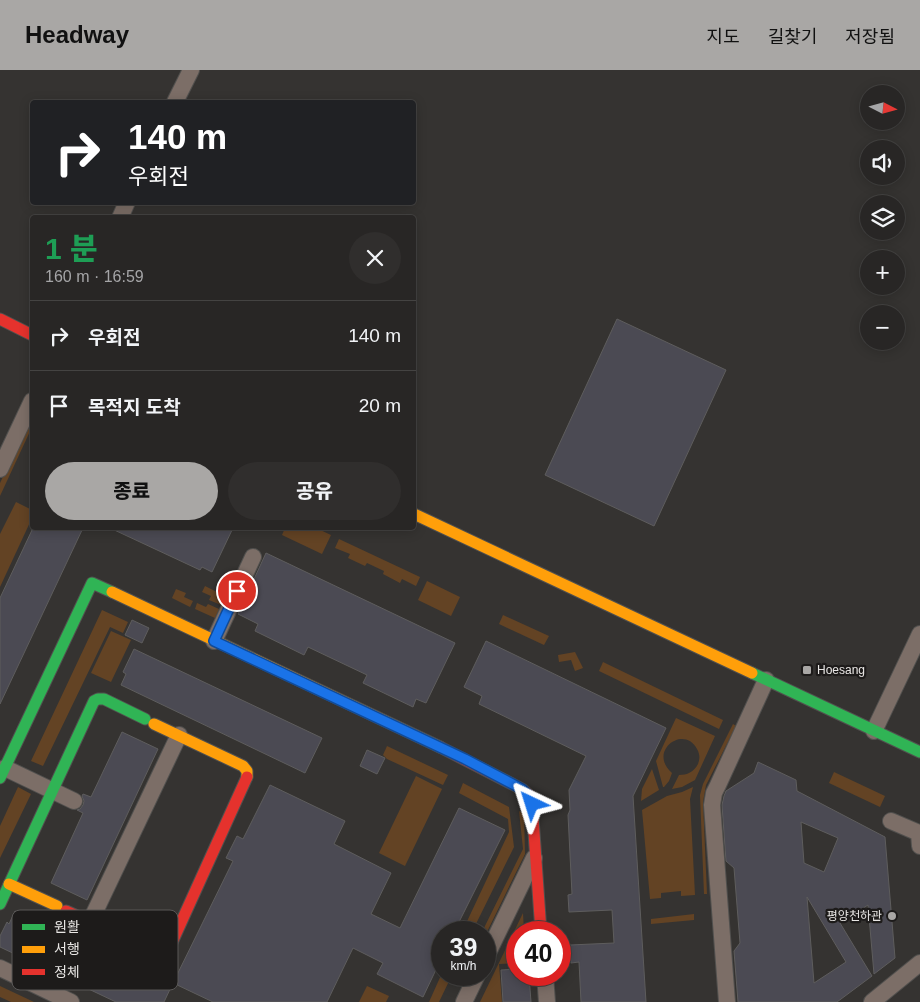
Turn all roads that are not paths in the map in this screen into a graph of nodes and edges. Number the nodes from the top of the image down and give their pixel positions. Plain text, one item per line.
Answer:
1 (190, 70) edge
2 (176, 100) edge
3 (0, 319) edge
4 (30, 334) edge
5 (30, 405) edge
6 (0, 469) edge
7 (416, 515) edge
8 (252, 558) dead end
9 (920, 634) edge
10 (214, 641) junction
11 (766, 680) junction
12 (874, 731) junction
13 (179, 735) junction
14 (7, 745) edge
15 (920, 752) edge
16 (2, 773) edge
17 (52, 791) junction
18 (74, 801) dead end
19 (891, 821) dead end
20 (920, 846) edge
21 (535, 857) junction
22 (9, 884) junction
23 (0, 904) edge
24 (66, 910) edge
25 (96, 910) edge
26 (540, 921) edge
27 (178, 930) edge
28 (496, 937) edge
29 (920, 963) edge
30 (0, 968) edge
31 (12, 974) edge
32 (472, 986) edge
33 (546, 986) edge
34 (46, 990) edge
35 (71, 1002) edge
36 (464, 1002) edge
37 (547, 1002) edge
38 (727, 1002) edge
39 (872, 1002) edge

1 - 2 street
3 - 4 street
5 - 6 street
7 - 11 street
8 - 10 street
9 - 12 street
10 - 14 street
10 - 21 street
11 - 12 street
11 - 38 street
12 - 15 street
13 - 17 street
13 - 25 street
13 - 27 street
14 - 16 street
16 - 17 street
17 - 18 street
17 - 22 street
19 - 20 street
21 - 26 street
21 - 28 street
22 - 23 street
22 - 24 street
29 - 39 street
30 - 31 street
32 - 36 street
33 - 37 street
34 - 35 street

